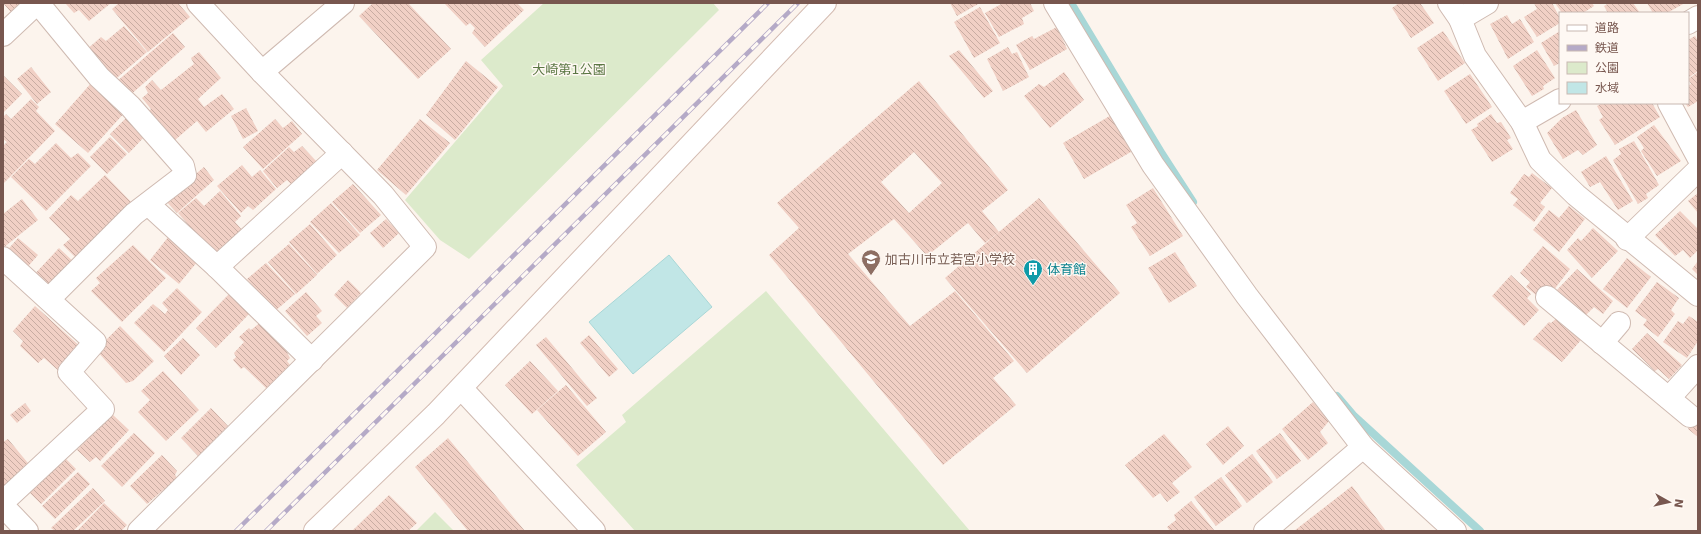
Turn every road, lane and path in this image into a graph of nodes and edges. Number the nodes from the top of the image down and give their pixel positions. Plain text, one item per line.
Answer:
1 (37, 3) edge
2 (198, 3) edge
3 (343, 3) edge
4 (825, 3) edge
5 (1055, 3) edge
6 (1487, 3) edge
7 (1455, 11) edge
8 (1698, 17) edge
9 (1689, 22) edge
10 (3, 36) edge
11 (262, 72) junction
12 (1559, 101) edge
13 (1670, 104) edge
14 (1522, 122) junction
15 (342, 153) junction
16 (1698, 157) edge
17 (1698, 170) edge
18 (148, 204) junction
19 (1627, 239) junction
20 (3, 258) edge
21 (217, 267) junction
22 (1698, 295) edge
23 (1547, 298) dead end
24 (49, 299) junction
25 (1619, 323) dead end
26 (1602, 343) junction
27 (312, 360) junction
28 (1698, 366) edge
29 (461, 388) junction
30 (1669, 398) junction
31 (1690, 416) dead end
32 (1363, 447) junction
33 (3, 502) edge
34 (3, 506) edge
35 (27, 531) edge
36 (139, 531) edge
37 (315, 531) edge
38 (594, 531) edge
39 (1265, 531) edge
40 (1455, 531) edge

1 - 10 street
1 - 18 street
2 - 11 street
3 - 11 street
4 - 29 street
5 - 32 street
6 - 7 street
7 - 14 street
8 - 9 street
11 - 15 street
12 - 14 street
13 - 16 street
14 - 19 street
15 - 21 street
15 - 27 street
17 - 19 street
18 - 21 street
18 - 24 street
19 - 22 street
20 - 24 street
21 - 27 street
23 - 26 street
24 - 33 street
25 - 26 street
26 - 30 street
27 - 36 street
28 - 30 street
29 - 37 street
29 - 38 street
30 - 31 street
32 - 39 street
32 - 40 street
34 - 35 street

